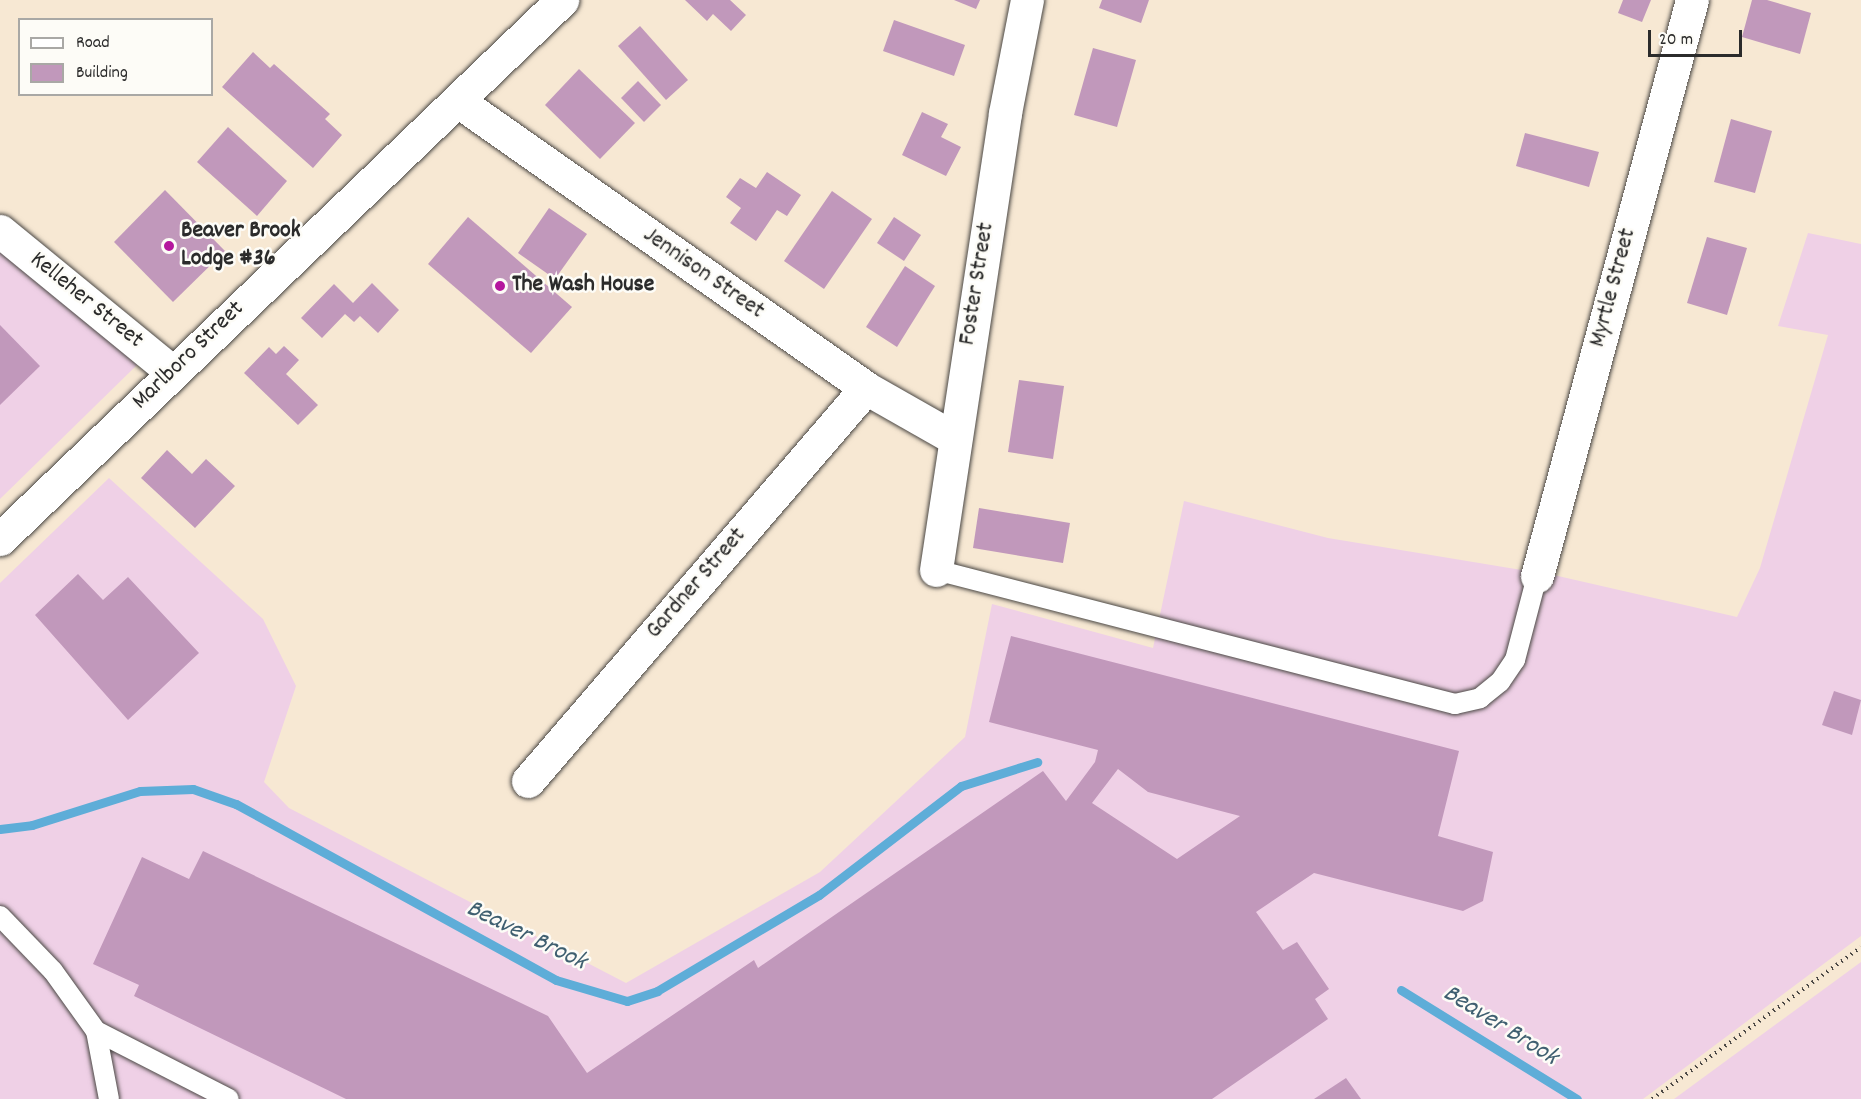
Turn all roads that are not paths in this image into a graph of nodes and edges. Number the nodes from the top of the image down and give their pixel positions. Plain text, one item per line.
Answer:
1 (562, 0) edge
2 (1026, 0) edge
3 (1692, 0) edge
4 (458, 101) junction
5 (0, 231) edge
6 (172, 372) junction
7 (866, 388) junction
8 (954, 438) junction
9 (0, 539) edge
10 (936, 570) joint
11 (1538, 576) joint
12 (528, 781) dead end
13 (0, 916) edge
14 (96, 1031) junction
15 (109, 1099) edge
16 (229, 1099) edge

1 - 4 street, Marlboro Street
2 - 8 street, Foster Street
3 - 11 street, Myrtle Street
4 - 6 street, Marlboro Street
4 - 7 street, Jennison Street
5 - 6 street, Kelleher Street
6 - 9 street, Marlboro Street
7 - 8 street, Jennison Street
7 - 12 street, Gardner Street
8 - 10 street, Foster Street
10 - 11 lane
13 - 14 lane
14 - 15 lane
14 - 16 lane

